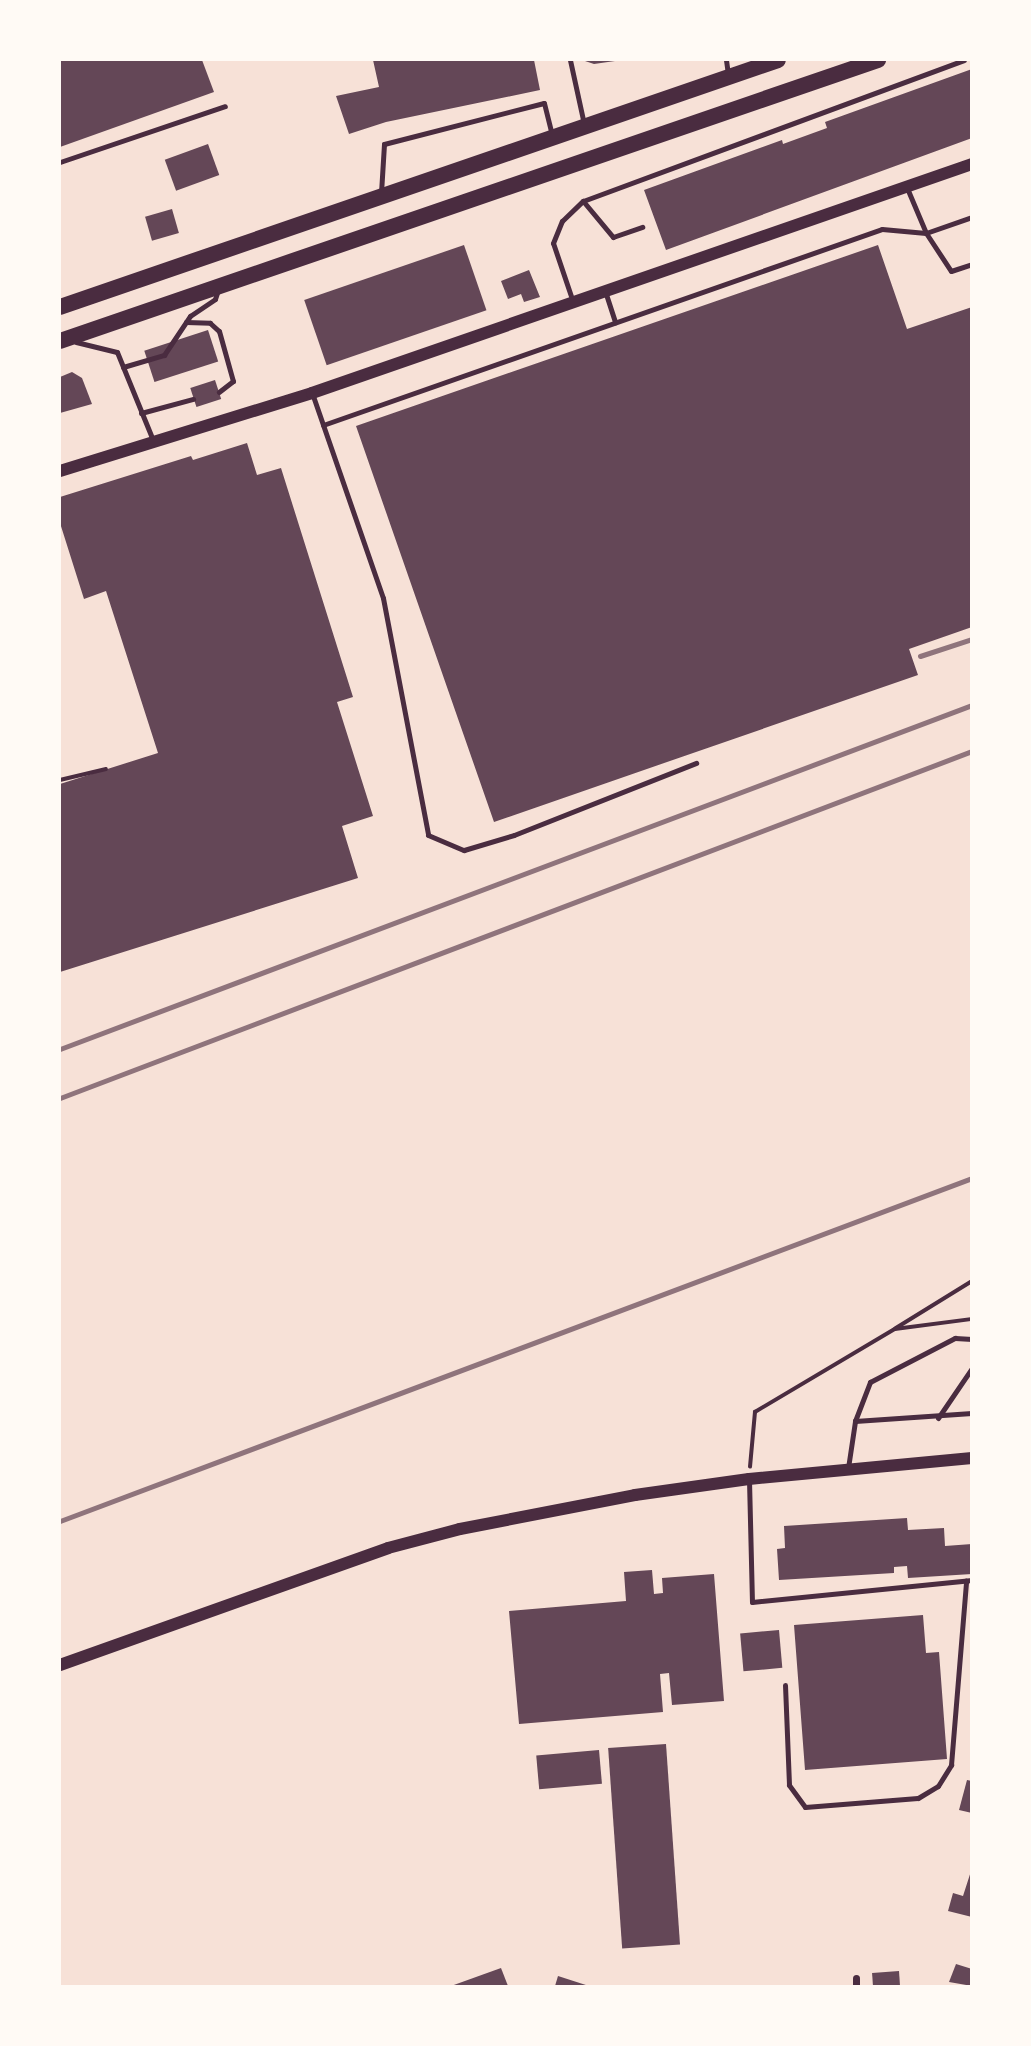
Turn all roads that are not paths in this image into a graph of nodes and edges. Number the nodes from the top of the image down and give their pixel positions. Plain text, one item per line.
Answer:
1 (570, 60) edge
2 (726, 60) edge
3 (778, 60) edge
4 (878, 60) edge
5 (964, 60) edge
6 (728, 77) junction
7 (225, 106) dead end
8 (585, 127) junction
9 (553, 137) junction
10 (60, 162) edge
11 (971, 164) edge
12 (905, 184) junction
13 (380, 197) junction
14 (583, 201) junction
15 (971, 217) edge
16 (642, 227) dead end
17 (926, 233) junction
18 (971, 264) edge
19 (220, 286) junction
20 (605, 290) junction
21 (573, 302) junction
22 (60, 307) edge
23 (186, 322) junction
24 (615, 322) junction
25 (63, 340) edge
26 (123, 367) junction
27 (219, 392) dead end
28 (312, 393) junction
29 (193, 399) dead end
30 (141, 413) junction
31 (323, 425) junction
32 (153, 440) junction
33 (60, 471) edge
34 (696, 763) dead end
35 (971, 1339) edge
36 (971, 1368) edge
37 (971, 1413) edge
38 (939, 1418) junction
39 (855, 1421) junction
40 (971, 1458) edge
41 (848, 1468) junction
42 (749, 1479) junction
43 (969, 1581) edge
44 (60, 1665) edge
45 (785, 1685) dead end

1 - 8 lane
2 - 6 lane
3 - 6 main road
4 - 19 main road
5 - 14 lane
6 - 8 main road
7 - 10 lane
8 - 9 main road
9 - 13 main road
9 - 13 lane
11 - 12 street
12 - 17 lane
12 - 20 street
13 - 22 main road
14 - 16 lane
14 - 21 lane
15 - 17 lane
17 - 18 lane
17 - 24 lane
19 - 23 lane
19 - 25 main road
20 - 21 street
20 - 24 lane
21 - 28 street
23 - 26 lane
23 - 27 lane
24 - 31 lane
25 - 26 lane
26 - 30 lane
28 - 31 lane
28 - 32 street
29 - 30 lane
30 - 32 lane
31 - 34 lane
32 - 33 street
35 - 39 lane
36 - 38 lane
37 - 38 lane
38 - 39 lane
39 - 41 lane
40 - 41 street
41 - 42 street
42 - 43 lane
42 - 44 street
43 - 45 lane

